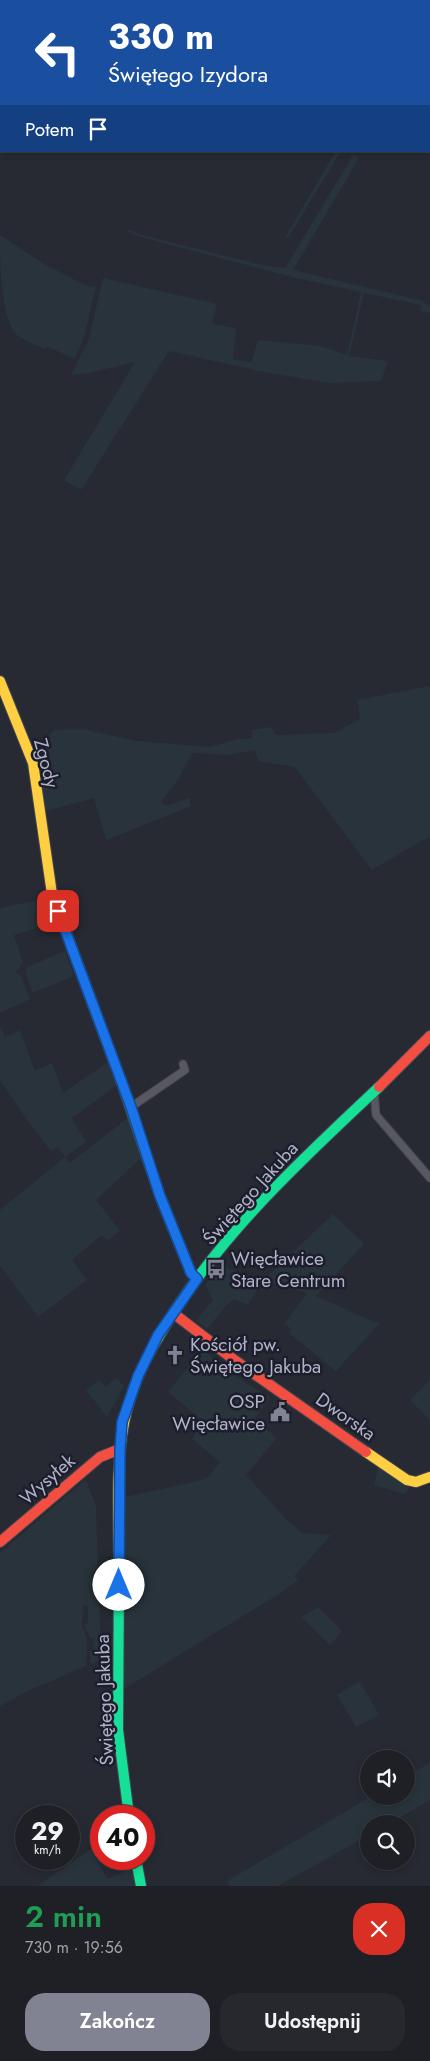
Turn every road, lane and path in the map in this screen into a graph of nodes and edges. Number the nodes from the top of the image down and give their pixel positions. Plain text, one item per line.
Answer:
1 (0, 681) edge
2 (430, 1036) edge
3 (184, 1064) dead end
4 (374, 1091) junction
5 (131, 1107) junction
6 (430, 1178) edge
7 (197, 1279) junction
8 (173, 1313) junction
9 (120, 1449) junction
10 (430, 1477) edge
11 (0, 1542) edge
12 (128, 1805) edge
13 (138, 1870) edge
14 (141, 1886) edge

1 - 5 street, Zgody
2 - 4 street, Świętego Jakuba
3 - 5 street
4 - 6 street
4 - 7 street, Świętego Jakuba
5 - 7 street, Zgody
7 - 8 street, Świętego Jakuba
8 - 9 street, Świętego Jakuba
8 - 10 street, Dworska
9 - 11 street, Wysyłek
9 - 12 street, Świętego Jakuba
13 - 14 street

